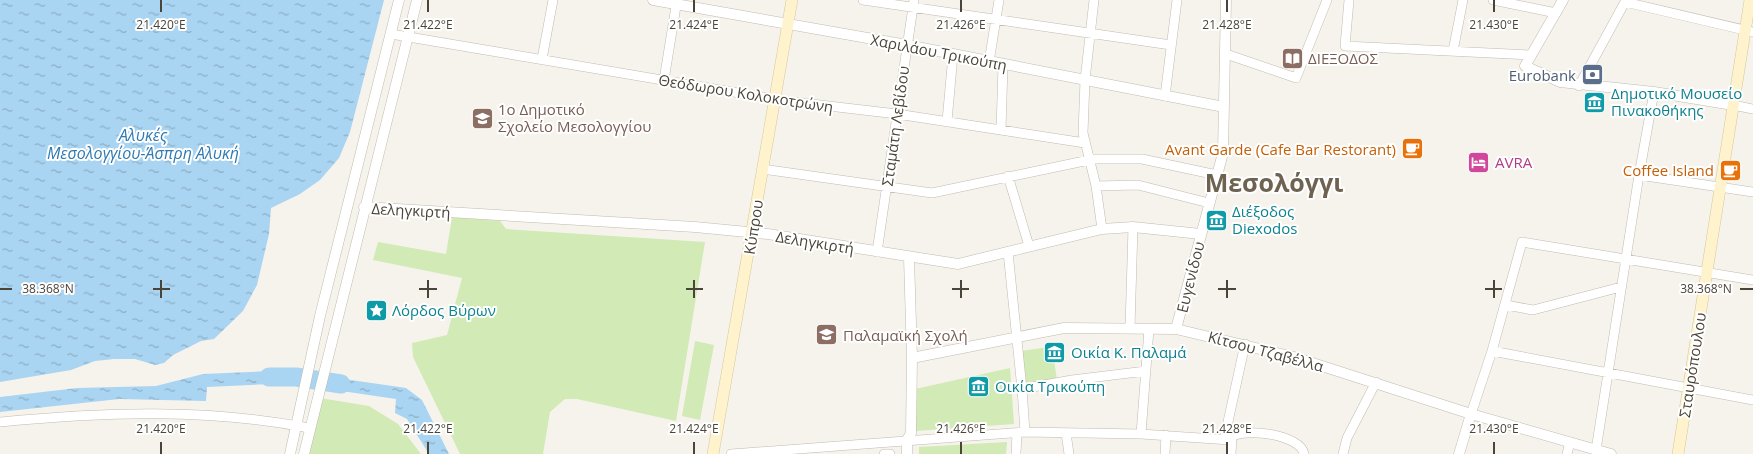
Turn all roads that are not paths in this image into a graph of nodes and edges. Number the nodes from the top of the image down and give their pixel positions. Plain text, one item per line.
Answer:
1 (399, 0) edge
2 (417, 0) edge
3 (553, 0) edge
4 (653, 0) edge
5 (792, 0) edge
6 (863, 0) edge
7 (999, 0) edge
8 (1094, 0) edge
9 (1177, 0) edge
10 (1226, 0) edge
11 (1327, 0) edge
12 (1349, 0) edge
13 (1463, 0) edge
14 (1493, 0) edge
15 (1563, 0) edge
16 (1750, 0) edge
17 (1625, 1) edge
18 (676, 2) edge
19 (913, 4) edge
20 (1556, 13) junction
21 (996, 20) junction
22 (788, 24) junction
23 (1749, 31) edge
24 (1089, 33) junction
25 (390, 34) junction
26 (407, 36) junction
27 (907, 45) junction
28 (1172, 45) junction
29 (1453, 51) junction
30 (1226, 54) junction
31 (953, 55) junction
32 (1531, 55) junction
33 (542, 59) junction
34 (989, 62) junction
35 (1002, 65) junction
36 (664, 80) junction
37 (1085, 80) junction
38 (1579, 86) junction
39 (1654, 92) junction
40 (1165, 96) junction
41 (774, 99) junction
42 (1733, 105) junction
43 (1224, 107) junction
44 (1753, 109) edge
45 (896, 114) junction
46 (947, 122) junction
47 (1000, 130) junction
48 (1085, 143) junction
49 (1089, 159) junction
50 (762, 169) junction
51 (1217, 175) junction
52 (1639, 175) junction
53 (1008, 176) junction
54 (886, 186) junction
55 (1096, 186) junction
56 (1720, 187) junction
57 (1753, 192) edge
58 (1209, 203) junction
59 (364, 207) junction
60 (1133, 227) junction
61 (1102, 229) junction
62 (752, 234) junction
63 (1200, 234) junction
64 (1029, 246) junction
65 (877, 252) junction
66 (1008, 252) junction
67 (909, 258) junction
68 (1626, 260) junction
69 (1705, 272) junction
70 (1753, 280) edge
71 (1621, 287) junction
72 (1506, 305) junction
73 (1130, 328) junction
74 (1149, 329) junction
75 (1176, 329) junction
76 (1018, 336) junction
77 (1245, 344) junction
78 (1492, 351) junction
79 (912, 358) junction
80 (1146, 371) junction
81 (1607, 373) junction
82 (1376, 382) junction
83 (1689, 388) junction
84 (1022, 389) junction
85 (1753, 400) edge
86 (1472, 414) junction
87 (0, 422) edge
88 (295, 425) junction
89 (309, 428) junction
90 (1021, 433) junction
91 (1066, 433) junction
92 (1141, 434) junction
93 (1166, 435) junction
94 (911, 438) junction
95 (1227, 440) junction
96 (1570, 442) junction
97 (1596, 450) junction
98 (290, 454) edge
99 (304, 454) edge
100 (713, 454) edge
101 (731, 454) edge
102 (884, 454) edge
103 (890, 454) edge
104 (907, 454) edge
105 (914, 454) edge
106 (1016, 454) edge
107 (1069, 454) edge
108 (1165, 454) edge
109 (1231, 454) edge
110 (1304, 454) edge
111 (1344, 454) edge
112 (1459, 454) edge
113 (1567, 454) edge
114 (1610, 454) edge
115 (1678, 454) edge

1 - 25 street
2 - 26 street
3 - 33 street
4 - 18 street, Χαριλάου Τρικούπη
5 - 22 main road, Κύπρου
6 - 19 street
7 - 21 street
8 - 24 street
9 - 28 street
10 - 30 street, Ευγενίδου
11 - 30 street
12 - 29 street
13 - 29 street
14 - 20 street
15 - 20 street
16 - 23 main road, Σταυρόπουλου
17 - 23 street
17 - 38 street
18 - 22 street, Χαριλάου Τρικούπη
18 - 36 street
19 - 21 street
19 - 27 street, Σταμάτη Λεβίδου
20 - 32 street
21 - 24 street
21 - 34 street
22 - 27 street, Χαριλάου Τρικούπη
22 - 41 main road, Κύπρου
23 - 42 main road, Σταυρόπουλου
24 - 28 street
24 - 37 street
25 - 26 street, Θεόδωρου Κολοκοτρώνη
25 - 88 street
26 - 33 street, Θεόδωρου Κολοκοτρώνη
26 - 59 street
27 - 31 street, Χαριλάου Τρικούπη
27 - 45 street, Σταμάτη Λεβίδου
28 - 40 street
29 - 32 street
30 - 43 street, Ευγενίδου
31 - 34 street, Χαριλάου Τρικούπη
31 - 46 street
32 - 38 street
33 - 36 street, Θεόδωρου Κολοκοτρώνη
34 - 35 street, Χαριλάου Τρικούπη
35 - 37 street, Χαριλάου Τρικούπη
35 - 47 street
36 - 41 street, Θεόδωρου Κολοκοτρώνη
37 - 40 street, Χαριλάου Τρικούπη
37 - 48 street
38 - 39 street
39 - 42 street
39 - 52 street
40 - 43 street, Χαριλάου Τρικούπη
41 - 45 street, Θεόδωρου Κολοκοτρώνη
41 - 50 main road, Κύπρου
42 - 44 street
42 - 56 main road, Σταυρόπουλου
43 - 51 street, Ευγενίδου
45 - 46 street, Θεόδωρου Κολοκοτρώνη
45 - 54 street, Σταμάτη Λεβίδου
46 - 47 street, Θεόδωρου Κολοκοτρώνη
47 - 48 street, Θεόδωρου Κολοκοτρώνη
48 - 49 street
49 - 51 street
49 - 53 street
49 - 55 street
50 - 54 street
50 - 62 main road, Κύπρου
51 - 58 street, Ευγενίδου
52 - 56 street
52 - 68 street
53 - 54 street
53 - 64 street
54 - 65 street, Σταμάτη Λεβίδου
55 - 58 street
55 - 61 street
56 - 57 street
56 - 69 main road, Σταυρόπουλου
58 - 63 street, Ευγενίδου
59 - 62 street, Δεληγκιρτή
59 - 89 street
60 - 61 street, Δεληγκιρτή
60 - 63 street, Δεληγκιρτή
60 - 73 street
61 - 64 street, Δεληγκιρτή
62 - 65 street, Δεληγκιρτή
62 - 100 main road, Κύπρου
63 - 75 street, Ευγενίδου
64 - 66 street, Δεληγκιρτή
65 - 67 street, Δεληγκιρτή
66 - 67 street, Δεληγκιρτή
66 - 76 street
67 - 79 street
68 - 69 street
68 - 71 street
68 - 72 street
69 - 70 street
69 - 83 main road, Σταυρόπουλου
71 - 72 street
71 - 81 street
72 - 78 street
73 - 74 street, Κίτσου Τζαβέλλα
73 - 76 street, Κίτσου Τζαβέλλα
74 - 75 street, Κίτσου Τζαβέλλα
74 - 80 street
75 - 77 street, Κίτσου Τζαβέλλα
76 - 79 street, Κίτσου Τζαβέλλα
76 - 84 street
77 - 82 street, Κίτσου Τζαβέλλα
77 - 95 street
78 - 81 street
78 - 86 street
79 - 94 street
80 - 84 street
80 - 92 street
81 - 83 street
81 - 97 street
82 - 86 street, Κίτσου Τζαβέλλα
82 - 111 street
83 - 85 street
83 - 115 main road, Σταυρόπουλου
84 - 90 street
86 - 96 street, Κίτσου Τζαβέλλα
86 - 112 street
87 - 88 street
88 - 89 street
88 - 98 street
89 - 99 street
90 - 91 street
90 - 94 street
90 - 106 street
91 - 92 street
91 - 107 street
92 - 93 street
93 - 95 street
93 - 108 street
94 - 101 street
94 - 104 street
94 - 105 street
95 - 109 street
95 - 110 street
96 - 97 street, Κίτσου Τζαβέλλα
96 - 113 street
97 - 114 street, Κίτσου Τζαβέλλα
102 - 103 street

